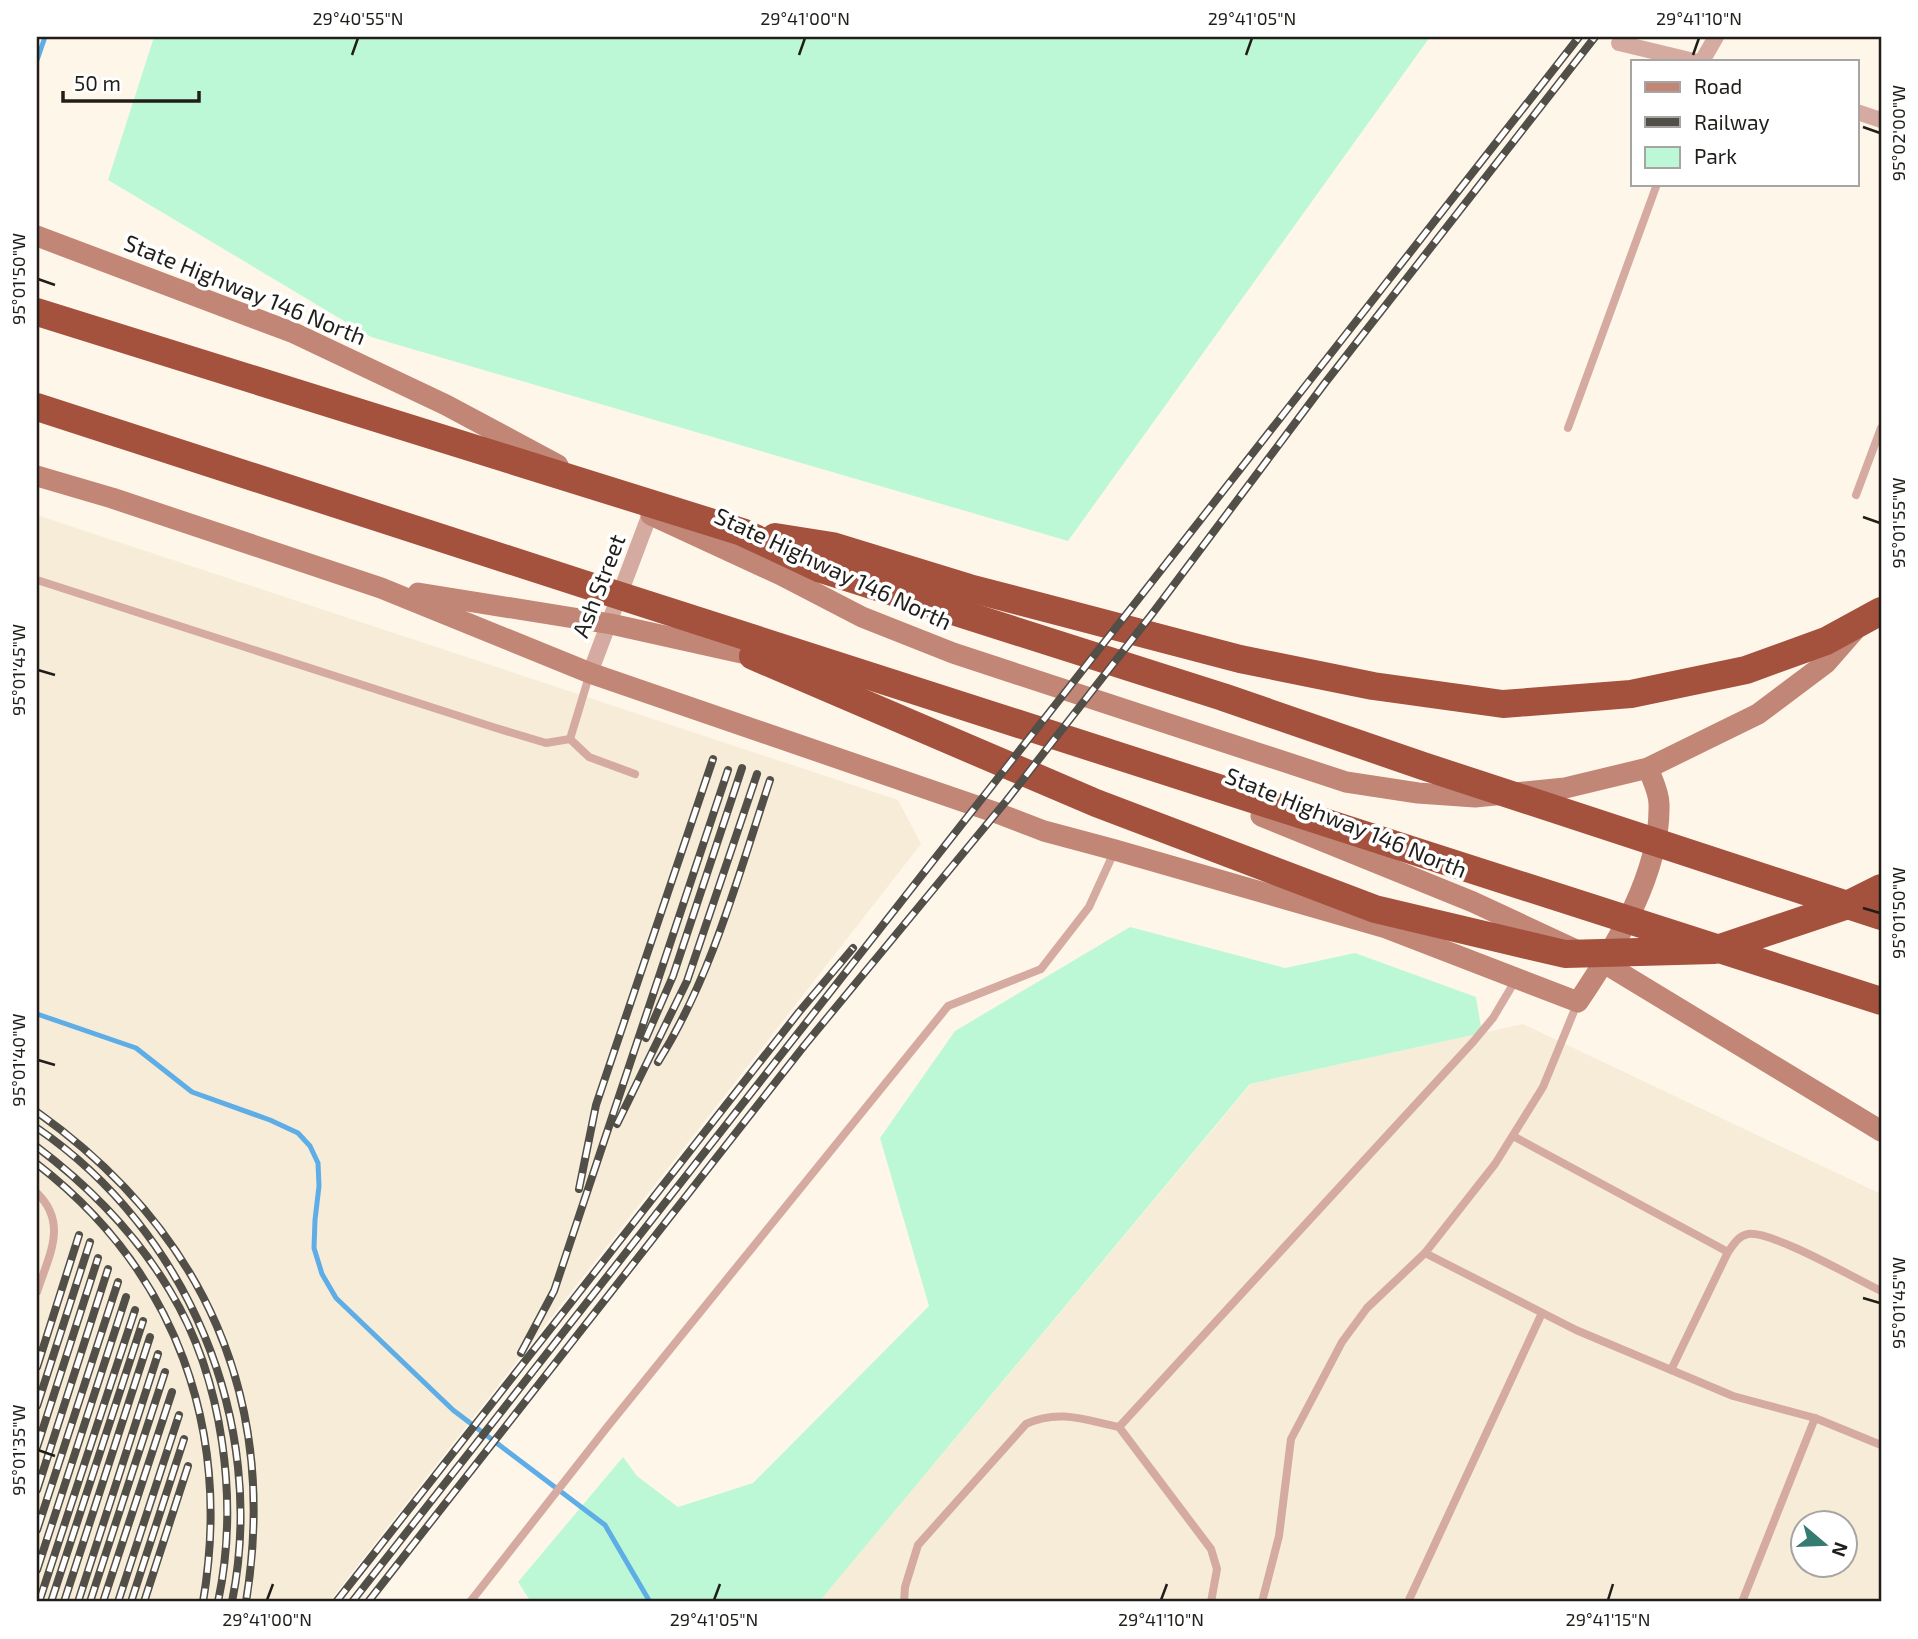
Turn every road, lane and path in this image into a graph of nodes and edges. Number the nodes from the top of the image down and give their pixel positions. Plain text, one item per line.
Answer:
1 (1716, 37) edge
2 (1619, 43) dead end
3 (1690, 60) edge
4 (1703, 60) edge
5 (1858, 112) edge
6 (1881, 120) edge
7 (1656, 186) edge
8 (37, 236) edge
9 (37, 312) edge
10 (37, 407) edge
11 (1567, 428) dead end
12 (1881, 428) edge
13 (37, 477) edge
14 (1856, 495) dead end
15 (650, 514) junction
16 (742, 532) junction
17 (37, 580) edge
18 (381, 588) junction
19 (596, 589) junction
20 (1881, 601) edge
21 (1881, 611) edge
22 (611, 624) junction
23 (590, 673) junction
24 (570, 739) junction
25 (1648, 768) junction
26 (635, 774) dead end
27 (1115, 850) junction
28 (1881, 888) edge
29 (1881, 916) edge
30 (1604, 962) junction
31 (1516, 978) junction
32 (1881, 1001) edge
33 (1578, 1002) junction
34 (1881, 1131) edge
35 (1513, 1136) junction
36 (37, 1193) edge
37 (1728, 1252) junction
38 (1425, 1253) junction
39 (37, 1292) edge
40 (1881, 1292) edge
41 (1542, 1312) junction
42 (1671, 1370) junction
43 (1815, 1418) junction
44 (1119, 1427) junction
45 (1881, 1445) edge
46 (470, 1602) edge
47 (904, 1602) edge
48 (1211, 1602) edge
49 (1262, 1602) edge
50 (1408, 1602) edge
51 (1742, 1602) edge

1 - 4 street
2 - 3 street
5 - 6 street
7 - 11 lane
8 - 15 main road, State Highway 146 North
9 - 16 highway
10 - 19 highway
12 - 14 lane
13 - 18 main road, State Highway 146 North
15 - 22 street, Ash Street
15 - 25 main road, State Highway 146 North
16 - 21 highway
16 - 29 highway
17 - 24 lane
18 - 22 main road, State Highway 146 North
18 - 23 main road, State Highway 146 North
19 - 28 highway
19 - 32 highway
20 - 25 main road, State Highway 146 North
22 - 23 street, Ash Street
22 - 30 main road, State Highway 146 North
23 - 24 lane
23 - 27 main road, State Highway 146 North
24 - 26 lane
25 - 30 main road
27 - 31 main road, State Highway 146 North
27 - 46 lane
30 - 33 main road
30 - 34 main road, State Highway 146 North
31 - 33 main road, State Highway 146 North
31 - 44 lane
33 - 35 lane
35 - 37 lane
35 - 38 lane
36 - 39 lane
37 - 40 lane
37 - 42 lane
38 - 41 lane
38 - 49 lane
41 - 42 lane
41 - 50 lane
42 - 43 lane
43 - 45 lane
43 - 51 lane
44 - 47 lane
44 - 48 lane

